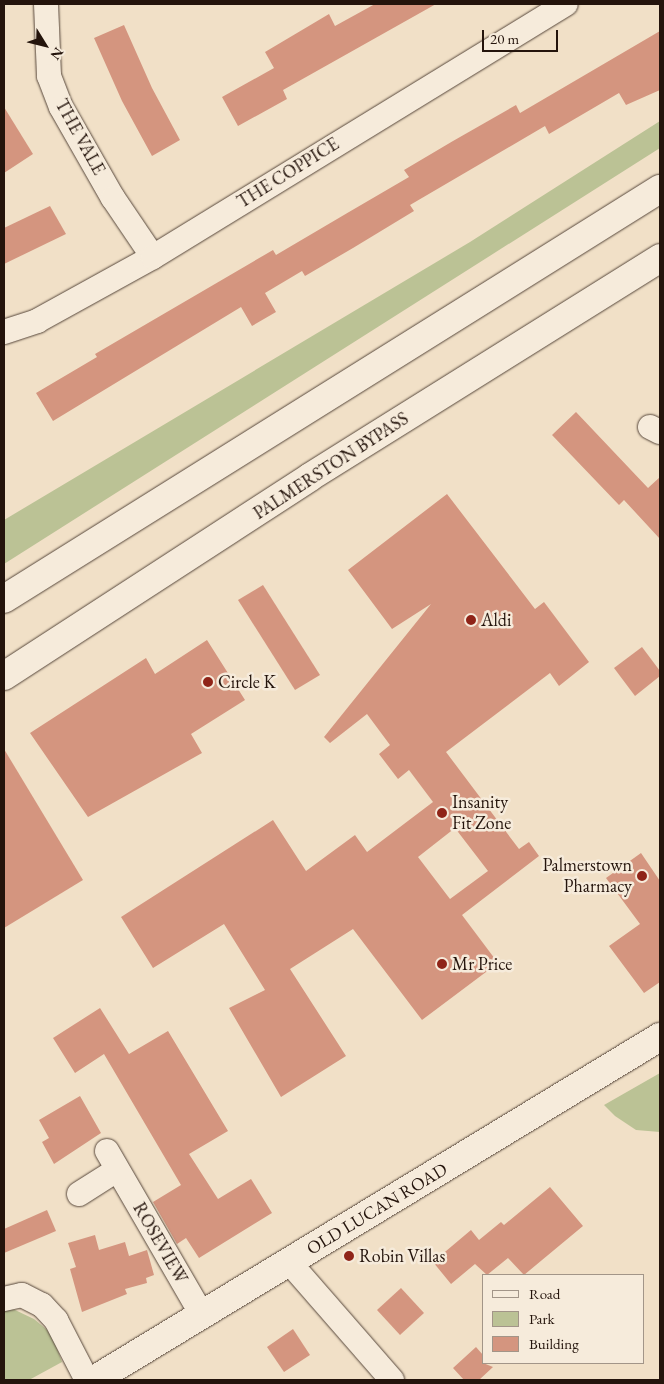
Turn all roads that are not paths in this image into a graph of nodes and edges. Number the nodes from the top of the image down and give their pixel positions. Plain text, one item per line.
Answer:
1 (46, 4) edge
2 (566, 4) edge
3 (537, 12) edge
4 (660, 189) edge
5 (153, 257) junction
6 (660, 258) edge
7 (4, 332) edge
8 (4, 599) edge
9 (4, 676) edge
10 (660, 1037) edge
11 (79, 1194) dead end
12 (289, 1262) junction
13 (4, 1299) edge
14 (202, 1315) junction
15 (87, 1380) edge
16 (94, 1380) edge
17 (392, 1380) edge

1 - 5 street, THE VALE
2 - 3 street, THE COPPICE
3 - 5 street, THE COPPICE
4 - 8 main road
5 - 7 street, THE COPPICE
6 - 9 main road, PALMERSTON BYPASS
10 - 12 main road, OLD LUCAN ROAD
11 - 14 street, ROSEVIEW
12 - 14 main road, OLD LUCAN ROAD
12 - 17 street
13 - 15 street
14 - 16 main road, OLD LUCAN ROAD

